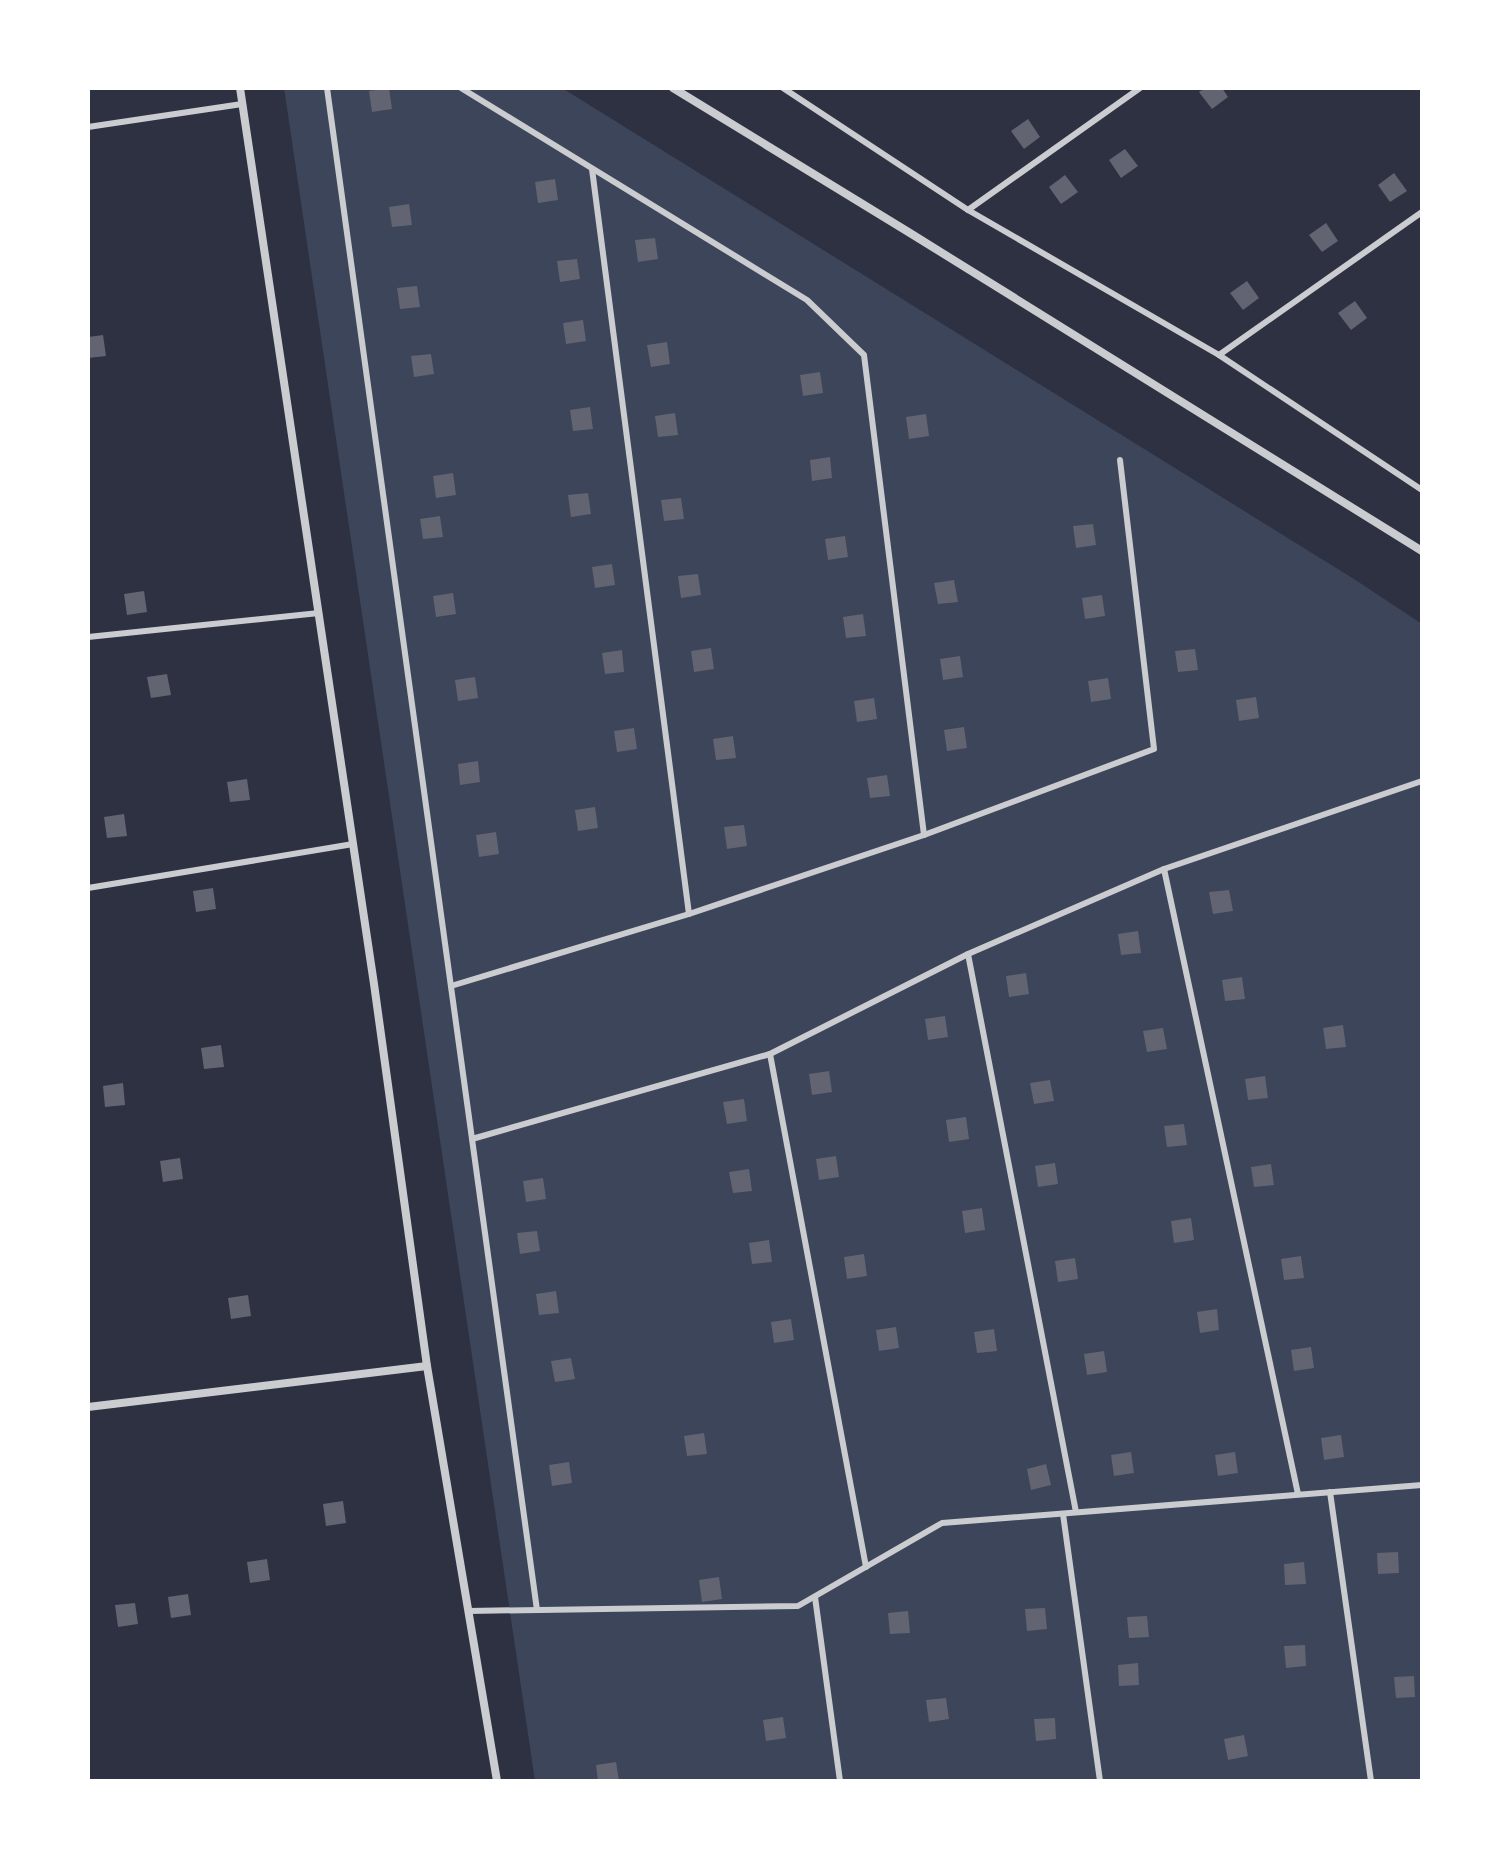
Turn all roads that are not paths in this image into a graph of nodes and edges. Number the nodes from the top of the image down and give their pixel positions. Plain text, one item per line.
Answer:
1 (240, 88) edge
2 (327, 88) edge
3 (461, 88) edge
4 (673, 88) edge
5 (783, 88) edge
6 (1140, 88) edge
7 (242, 104) junction
8 (88, 127) edge
9 (592, 169) junction
10 (968, 210) junction
11 (1422, 212) edge
12 (1219, 355) junction
13 (1120, 460) dead end
14 (1422, 490) edge
15 (1422, 551) edge
16 (319, 613) junction
17 (88, 637) edge
18 (1422, 781) edge
19 (924, 835) junction
20 (353, 844) junction
21 (1164, 869) junction
22 (88, 888) edge
23 (689, 914) junction
24 (968, 954) junction
25 (451, 986) junction
26 (770, 1054) junction
27 (472, 1139) junction
28 (427, 1366) junction
29 (88, 1407) edge
30 (1422, 1485) edge
31 (1330, 1492) junction
32 (1298, 1494) junction
33 (1076, 1512) junction
34 (1063, 1514) junction
35 (866, 1567) junction
36 (815, 1597) junction
37 (537, 1610) junction
38 (468, 1611) junction
39 (497, 1781) edge
40 (840, 1781) edge
41 (1100, 1781) edge
42 (1371, 1781) edge

1 - 7 street
2 - 25 lane
3 - 9 lane
4 - 15 street
5 - 10 lane
6 - 10 lane
7 - 8 lane
7 - 16 street
9 - 19 lane
9 - 23 lane
10 - 12 lane
11 - 12 lane
12 - 14 lane
13 - 19 lane
16 - 17 lane
16 - 20 street
18 - 21 lane
19 - 23 lane
20 - 22 lane
20 - 28 street
21 - 24 lane
21 - 32 lane
23 - 25 lane
24 - 26 lane
24 - 33 lane
25 - 27 lane
26 - 27 lane
26 - 35 lane
27 - 37 lane
28 - 29 street
28 - 38 street
30 - 31 lane
31 - 32 lane
31 - 42 lane
32 - 33 lane
33 - 34 lane
34 - 35 lane
34 - 41 lane
35 - 36 lane
36 - 37 lane
36 - 40 lane
37 - 38 lane
38 - 39 street

